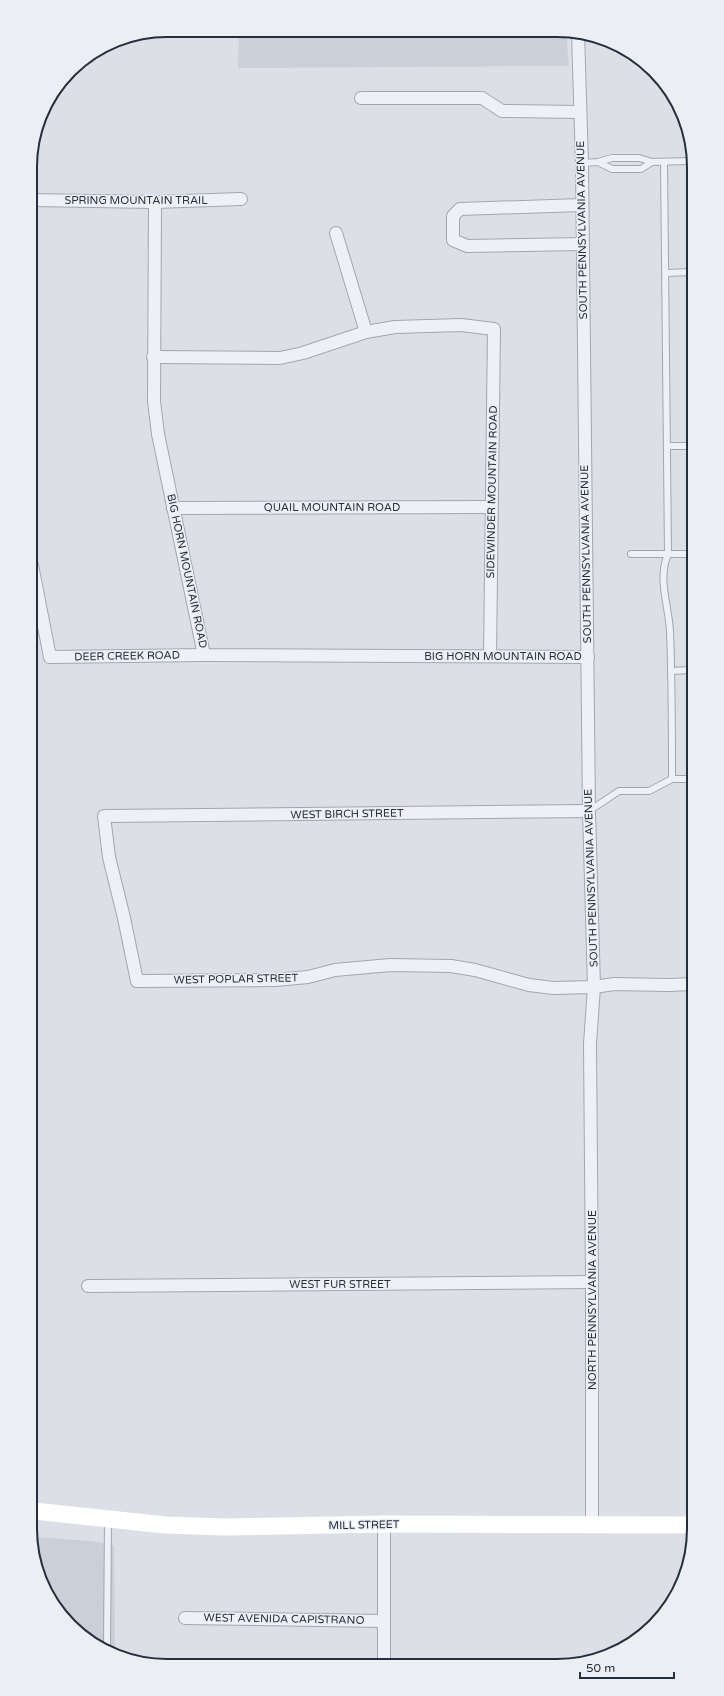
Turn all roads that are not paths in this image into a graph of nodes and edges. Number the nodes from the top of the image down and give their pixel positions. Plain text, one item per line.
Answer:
1 (578, 39) edge
2 (362, 98) dead end
3 (580, 112) junction
4 (598, 162) junction
5 (652, 162) junction
6 (664, 162) junction
7 (687, 162) edge
8 (582, 163) junction
9 (242, 199) dead end
10 (37, 200) edge
11 (155, 202) junction
12 (582, 206) junction
13 (336, 233) dead end
14 (583, 244) junction
15 (687, 272) edge
16 (666, 273) junction
17 (366, 332) junction
18 (153, 357) junction
19 (667, 446) junction
20 (687, 446) edge
21 (491, 507) junction
22 (173, 508) junction
23 (632, 554) dead end
24 (668, 554) junction
25 (687, 554) edge
26 (37, 591) edge
27 (204, 655) junction
28 (490, 656) junction
29 (588, 656) junction
30 (671, 670) junction
31 (687, 670) edge
32 (672, 779) junction
33 (687, 779) edge
34 (589, 811) junction
35 (137, 981) joint
36 (687, 984) edge
37 (594, 987) junction
38 (590, 1075) joint
39 (592, 1282) junction
40 (88, 1286) dead end
41 (37, 1511) edge
42 (108, 1518) junction
43 (384, 1524) junction
44 (592, 1525) junction
45 (687, 1525) edge
46 (185, 1618) dead end
47 (383, 1621) junction
48 (107, 1644) edge
49 (384, 1659) edge

1 - 3 street, SOUTH PENNSYLVANIA AVENUE
2 - 3 street
3 - 8 street, SOUTH PENNSYLVANIA AVENUE
4 - 5 lane
4 - 5 lane
4 - 8 lane
5 - 6 lane
6 - 7 lane
6 - 16 lane
8 - 12 street, SOUTH PENNSYLVANIA AVENUE
9 - 11 street, SPRING MOUNTAIN TRAIL
10 - 11 street, SPRING MOUNTAIN TRAIL
11 - 18 street, BIG HORN MOUNTAIN ROAD
12 - 14 street, SOUTH PENNSYLVANIA AVENUE
12 - 14 street
13 - 17 street
14 - 29 street, SOUTH PENNSYLVANIA AVENUE
15 - 16 lane
16 - 19 lane
17 - 18 street
17 - 21 street, SIDEWINDER MOUNTAIN ROAD
18 - 22 street, BIG HORN MOUNTAIN ROAD
19 - 20 lane
19 - 24 lane
21 - 22 street, QUAIL MOUNTAIN ROAD
21 - 28 street, SIDEWINDER MOUNTAIN ROAD
22 - 27 street, BIG HORN MOUNTAIN ROAD
23 - 24 lane
24 - 25 lane
24 - 30 lane
26 - 27 street, DEER CREEK ROAD
27 - 28 street, BIG HORN MOUNTAIN ROAD
28 - 29 street, BIG HORN MOUNTAIN ROAD
29 - 34 street, SOUTH PENNSYLVANIA AVENUE
30 - 31 lane
30 - 32 lane
32 - 33 lane
32 - 34 lane
34 - 35 street, WEST BIRCH STREET
34 - 37 street, SOUTH PENNSYLVANIA AVENUE
35 - 37 street, WEST POPLAR STREET
36 - 37 street, WEST POPLAR STREET
37 - 38 street, SOUTH PENNSYLVANIA AVENUE
38 - 39 street, NORTH PENNSYLVANIA AVENUE
39 - 40 street, WEST FUR STREET
39 - 44 street, NORTH PENNSYLVANIA AVENUE
41 - 42 main road, MILL STREET
42 - 43 main road, MILL STREET
42 - 48 lane
43 - 44 main road, MILL STREET
43 - 47 street
44 - 45 main road, MILL STREET
46 - 47 street, WEST AVENIDA CAPISTRANO
47 - 49 street

